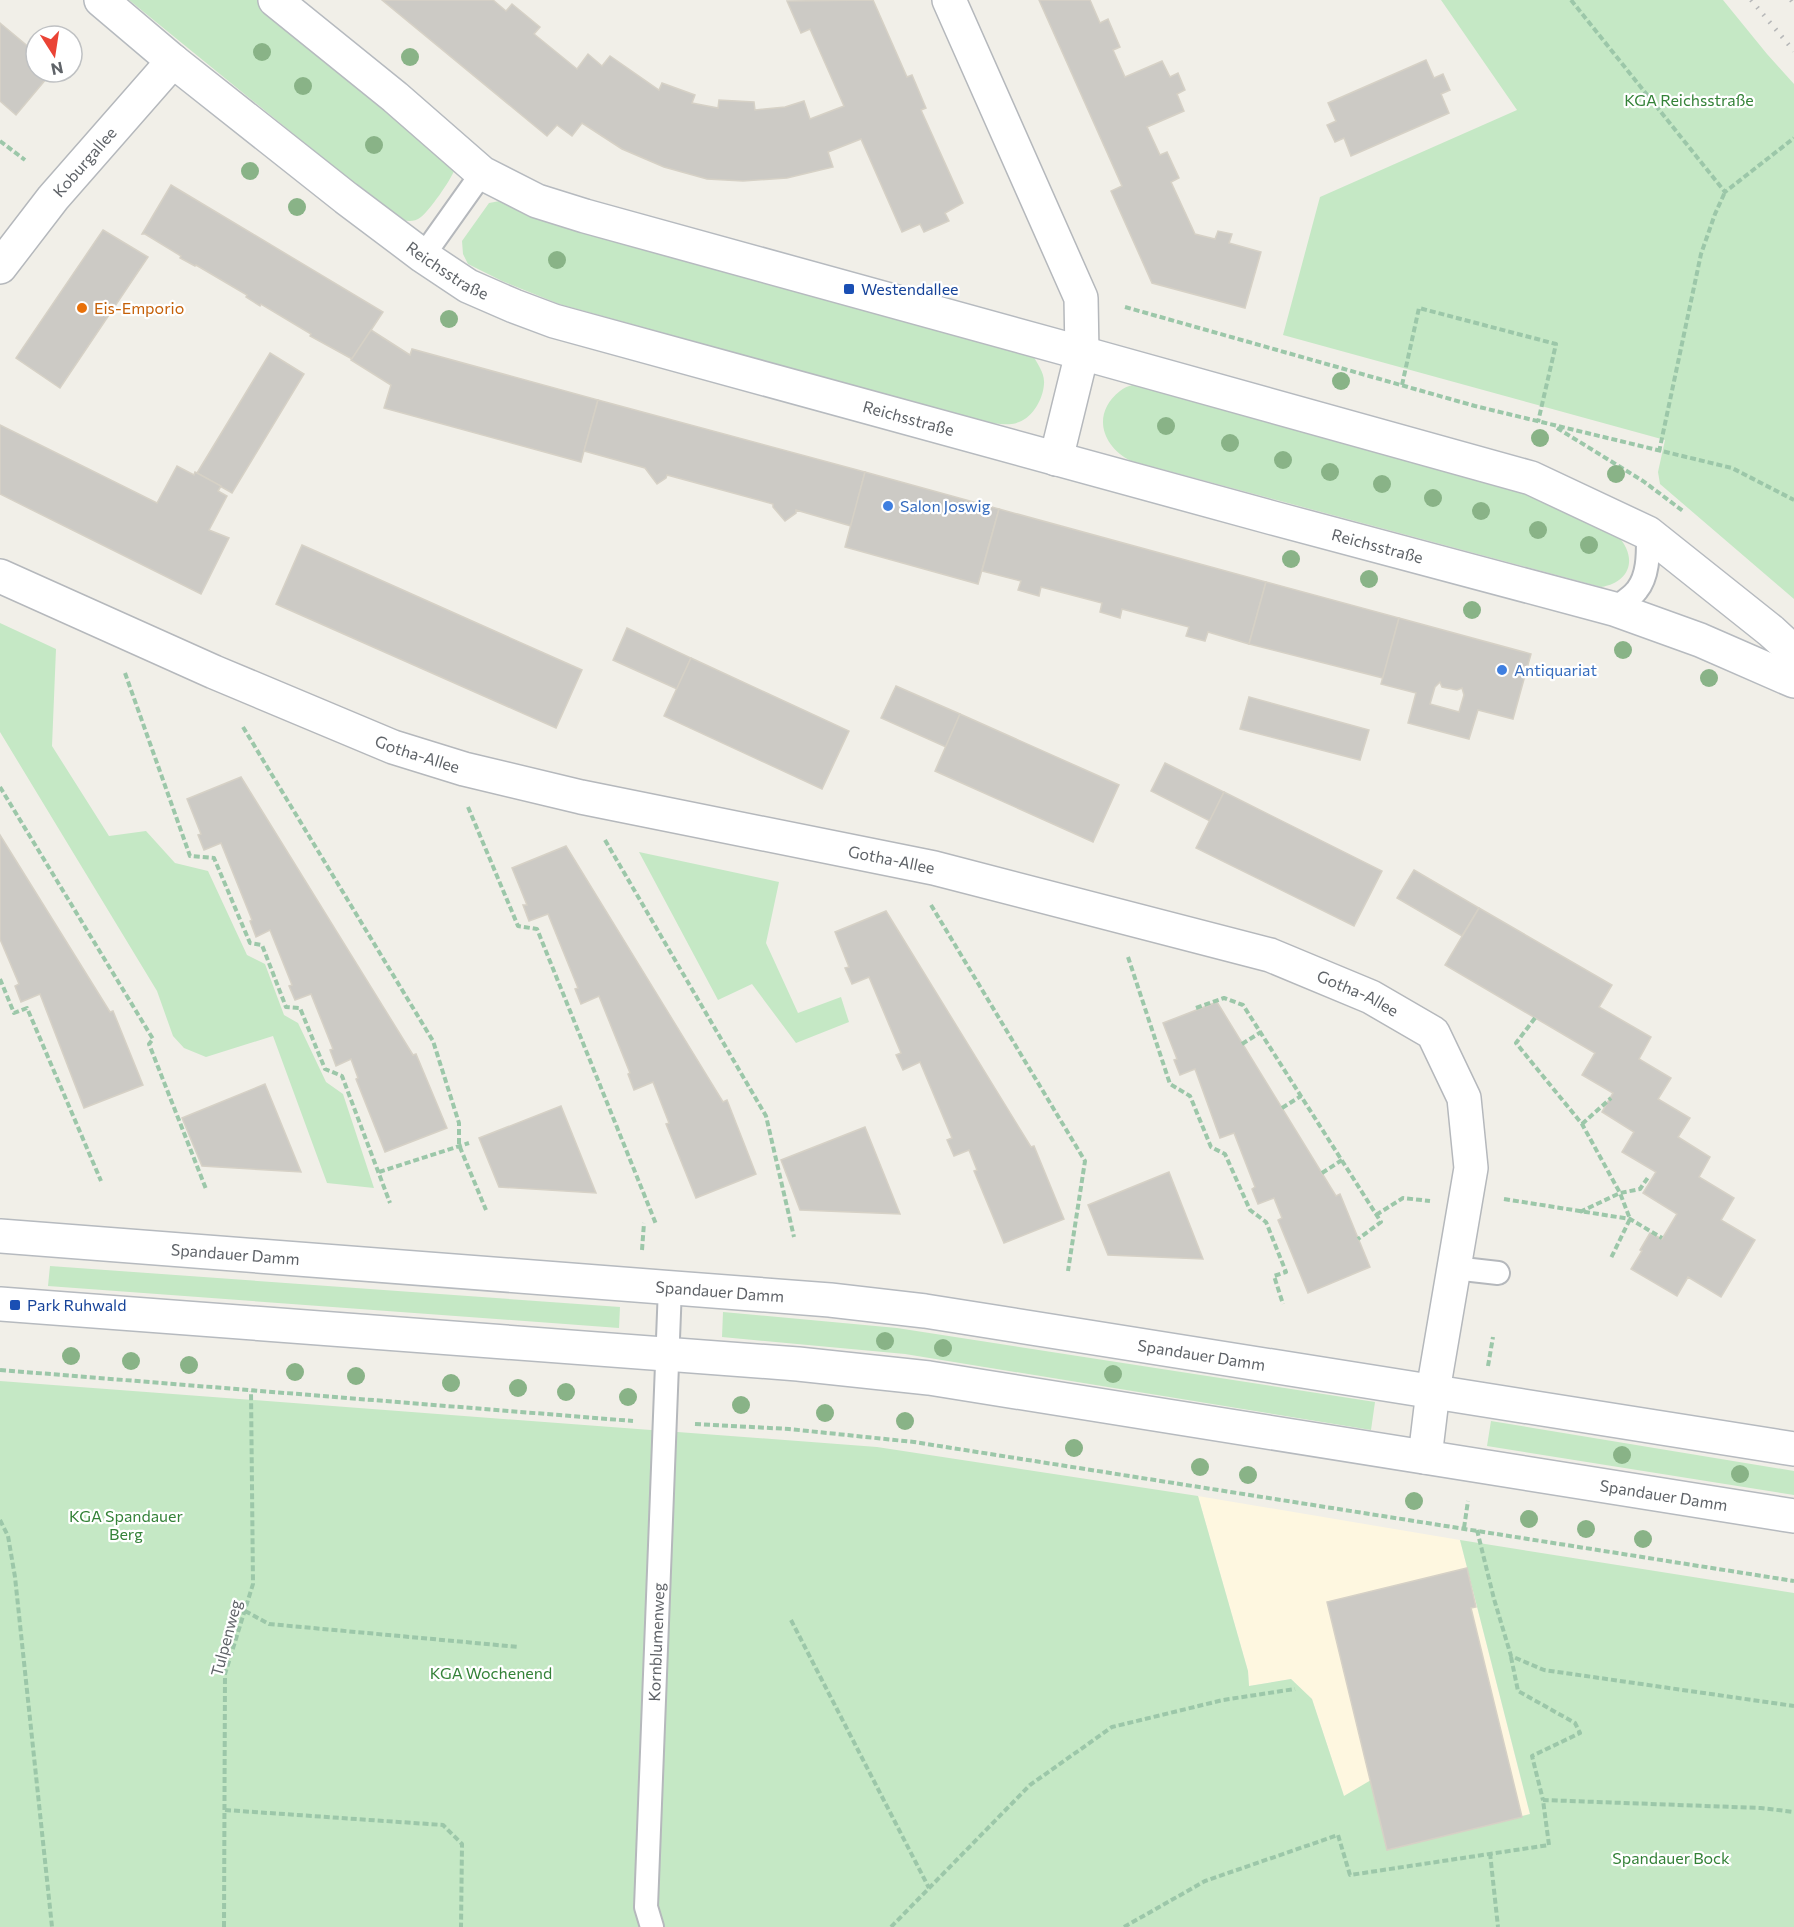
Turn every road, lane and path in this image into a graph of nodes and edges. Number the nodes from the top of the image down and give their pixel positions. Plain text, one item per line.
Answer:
1 (101, 0) edge
2 (275, 0) edge
3 (949, 0) edge
4 (1571, 0) edge
5 (173, 61) junction
6 (1794, 138) edge
7 (0, 141) edge
8 (25, 160) dead end
9 (482, 172) junction
10 (1725, 192) junction
11 (423, 256) junction
12 (0, 267) edge
13 (1125, 308) dead end
14 (1083, 352) junction
15 (1402, 385) junction
16 (1538, 422) junction
17 (1659, 452) junction
18 (1056, 459) junction
19 (1794, 500) edge
20 (1648, 533) junction
21 (0, 576) edge
22 (1614, 609) junction
23 (1794, 652) edge
24 (124, 670) dead end
25 (1794, 681) edge
26 (243, 727) dead end
27 (0, 787) edge
28 (467, 804) dead end
29 (604, 837) dead end
30 (931, 905) dead end
31 (1126, 950) dead end
32 (0, 978) edge
33 (1196, 1008) dead end
34 (1535, 1018) dead end
35 (1260, 1032) junction
36 (1242, 1044) dead end
37 (1301, 1096) junction
38 (1611, 1098) dead end
39 (1282, 1108) dead end
40 (1582, 1124) junction
41 (469, 1143) dead end
42 (459, 1145) junction
43 (1342, 1160) junction
44 (378, 1172) junction
45 (1322, 1173) dead end
46 (1649, 1176) dead end
47 (101, 1182) dead end
48 (206, 1189) dead end
49 (1620, 1193) junction
50 (1504, 1199) dead end
51 (1434, 1201) dead end
52 (390, 1203) dead end
53 (486, 1210) dead end
54 (1579, 1212) junction
55 (1376, 1215) junction
56 (1630, 1219) junction
57 (656, 1224) dead end
58 (0, 1236) edge
59 (794, 1237) dead end
60 (1662, 1238) dead end
61 (1358, 1239) dead end
62 (1611, 1258) dead end
63 (1454, 1268) junction
64 (1068, 1271) dead end
65 (1498, 1273) dead end
66 (670, 1287) junction
67 (0, 1304) edge
68 (1283, 1304) dead end
69 (667, 1354) junction
70 (0, 1370) edge
71 (251, 1391) junction
72 (1433, 1391) junction
73 (664, 1423) junction
74 (1794, 1449) edge
75 (1425, 1457) junction
76 (1794, 1516) edge
77 (0, 1520) edge
78 (1477, 1530) junction
79 (1794, 1581) edge
80 (244, 1611) junction
81 (791, 1620) dead end
82 (519, 1647) dead end
83 (1511, 1656) junction
84 (1295, 1689) dead end
85 (1794, 1706) edge
86 (1543, 1800) junction
87 (225, 1810) junction
88 (1794, 1812) edge
89 (1490, 1853) junction
90 (929, 1888) junction
91 (52, 1927) edge
92 (224, 1927) edge
93 (461, 1927) edge
94 (652, 1927) edge
95 (891, 1927) edge
96 (1124, 1927) edge
97 (1498, 1927) edge

1 - 5 main road, Reichsstraße
2 - 9 main road
3 - 14 main road
4 - 10 path
5 - 11 main road, Reichsstraße
5 - 12 main road, Koburgallee
6 - 10 path
7 - 8 path
9 - 11 lane
9 - 14 main road
10 - 17 path
11 - 18 main road, Reichsstraße
13 - 15 path
14 - 18 main road
14 - 20 main road
15 - 16 path
15 - 16 path
16 - 17 path
17 - 19 path
18 - 22 main road, Reichsstraße
20 - 22 lane
20 - 23 main road
21 - 63 main road, Gotha-Allee
22 - 25 main road, Reichsstraße
24 - 44 path
26 - 42 path
27 - 48 path
28 - 57 path
29 - 59 path
30 - 64 path
31 - 68 path
32 - 47 path
33 - 35 path
34 - 40 path
35 - 36 path
35 - 37 path
37 - 39 path
37 - 43 path
38 - 40 path
40 - 49 path
41 - 42 path
42 - 44 path
42 - 53 path
43 - 45 path
43 - 55 path
44 - 52 path
46 - 49 path
49 - 54 path
49 - 56 path
50 - 54 path
51 - 55 path
54 - 56 path
55 - 61 path
56 - 60 path
56 - 62 path
58 - 66 main road, Spandauer Damm
63 - 65 lane
63 - 72 main road, Gotha-Allee
66 - 69 lane, Kornblumenweg
66 - 72 main road, Spandauer Damm
67 - 69 main road, Spandauer Damm
69 - 73 lane, Kornblumenweg
69 - 75 main road, Spandauer Damm
70 - 71 path
71 - 73 path
71 - 80 path, Tulpenweg
72 - 74 main road, Spandauer Damm
72 - 75 main road
73 - 78 path
73 - 94 lane, Kornblumenweg
75 - 76 main road, Spandauer Damm
77 - 91 path
78 - 79 path
78 - 83 path
80 - 82 path
80 - 87 path, Tulpenweg
81 - 90 path
83 - 85 path
83 - 86 path
84 - 90 path
86 - 88 path
86 - 89 path
87 - 92 path, Tulpenweg
87 - 93 path
89 - 96 path
89 - 97 path
90 - 95 path

